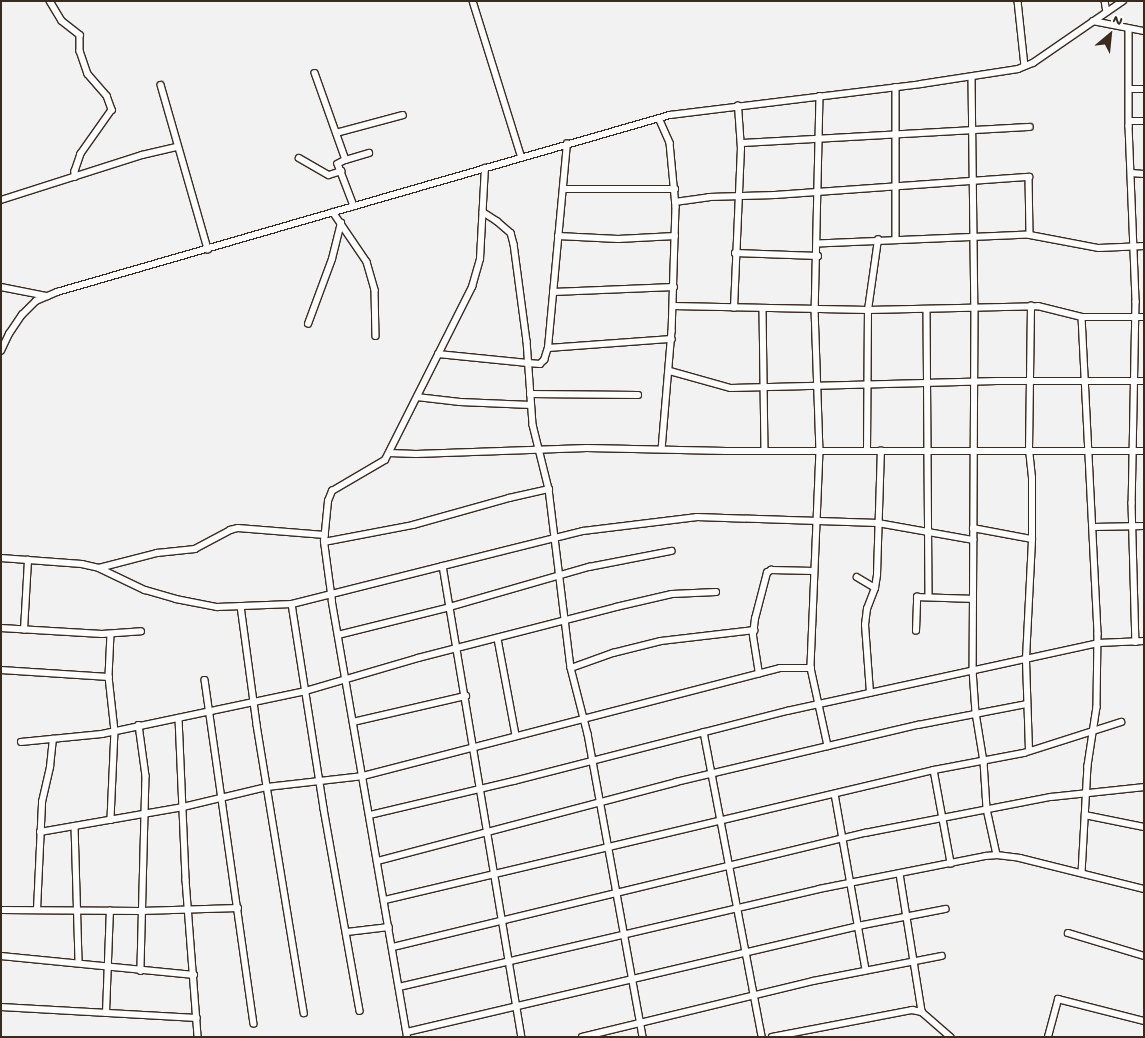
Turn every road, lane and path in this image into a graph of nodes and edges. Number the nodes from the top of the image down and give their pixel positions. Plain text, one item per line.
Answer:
1 (50, 1) edge
2 (472, 1) edge
3 (1018, 1) edge
4 (1104, 1) edge
5 (1123, 1) edge
6 (1106, 12) junction
7 (1093, 21) junction
8 (1129, 29) junction
9 (1144, 32) edge
10 (1025, 66) junction
11 (315, 73) dead end
12 (972, 77) junction
13 (161, 85) dead end
14 (896, 87) junction
15 (1129, 89) junction
16 (1144, 89) edge
17 (820, 96) junction
18 (738, 106) junction
19 (403, 115) dead end
20 (659, 118) junction
21 (1129, 121) junction
22 (1144, 121) edge
23 (1030, 127) dead end
24 (972, 130) junction
25 (336, 133) junction
26 (897, 135) junction
27 (820, 139) junction
28 (567, 144) junction
29 (740, 144) junction
30 (177, 147) junction
31 (369, 153) dead end
32 (299, 158) dead end
33 (522, 158) junction
34 (346, 160) junction
35 (485, 168) junction
36 (341, 171) junction
37 (1131, 173) junction
38 (1144, 174) edge
39 (75, 178) junction
40 (974, 181) junction
41 (897, 187) junction
42 (564, 189) junction
43 (675, 189) junction
44 (819, 191) junction
45 (738, 196) junction
46 (1, 200) edge
47 (676, 202) junction
48 (354, 206) junction
49 (333, 212) junction
50 (483, 212) junction
51 (341, 224) junction
52 (1030, 235) junction
53 (558, 236) junction
54 (675, 236) junction
55 (974, 236) junction
56 (878, 240) junction
57 (896, 240) junction
58 (818, 244) junction
59 (1134, 246) junction
60 (1144, 246) edge
61 (208, 249) junction
62 (736, 253) junction
63 (818, 256) junction
64 (1, 287) edge
65 (674, 287) junction
66 (553, 292) junction
67 (47, 296) junction
68 (673, 306) junction
69 (1031, 306) junction
70 (734, 308) junction
71 (763, 309) junction
72 (815, 309) junction
73 (927, 309) junction
74 (975, 309) junction
75 (868, 310) junction
76 (1082, 317) junction
77 (1136, 318) junction
78 (1144, 318) edge
79 (308, 324) dead end
80 (376, 336) dead end
81 (672, 339) junction
82 (548, 348) junction
83 (1, 351) edge
84 (438, 354) junction
85 (528, 363) junction
86 (670, 371) junction
87 (1030, 381) junction
88 (1084, 381) junction
89 (1134, 381) junction
90 (1144, 381) edge
91 (974, 382) junction
92 (928, 383) junction
93 (868, 384) junction
94 (818, 386) junction
95 (763, 387) junction
96 (530, 394) junction
97 (638, 395) dead end
98 (417, 397) junction
99 (531, 405) junction
100 (539, 449) junction
101 (662, 449) junction
102 (928, 450) junction
103 (973, 450) junction
104 (1029, 450) junction
105 (1090, 450) junction
106 (1133, 450) junction
107 (1144, 450) edge
108 (765, 451) junction
109 (820, 451) junction
110 (866, 451) junction
111 (881, 451) junction
112 (389, 453) junction
113 (549, 490) junction
114 (816, 522) junction
115 (878, 522) junction
116 (1132, 526) junction
117 (1144, 526) edge
118 (1093, 527) junction
119 (973, 528) junction
120 (929, 530) junction
121 (325, 538) junction
122 (555, 539) junction
123 (1032, 539) junction
124 (973, 540) junction
125 (671, 551) dead end
126 (1, 558) edge
127 (28, 560) junction
128 (442, 566) junction
129 (99, 568) junction
130 (814, 571) junction
131 (560, 576) junction
132 (857, 577) dead end
133 (875, 588) junction
134 (716, 592) dead end
135 (331, 596) junction
136 (929, 597) junction
137 (973, 599) junction
138 (292, 604) junction
139 (241, 606) junction
140 (450, 607) junction
141 (564, 621) junction
142 (1, 628) edge
143 (24, 630) junction
144 (754, 630) junction
145 (141, 631) dead end
146 (916, 631) dead end
147 (111, 634) junction
148 (338, 635) junction
149 (498, 639) junction
150 (1144, 641) edge
151 (1136, 642) junction
152 (1098, 643) junction
153 (458, 649) junction
154 (1026, 659) junction
155 (571, 668) junction
156 (812, 668) junction
157 (1, 670) edge
158 (974, 670) junction
159 (759, 674) junction
160 (109, 677) junction
161 (205, 680) dead end
162 (346, 680) junction
163 (306, 691) junction
164 (870, 693) junction
165 (466, 696) junction
166 (254, 701) junction
167 (819, 704) junction
168 (1027, 704) junction
169 (210, 710) junction
170 (976, 713) junction
171 (179, 718) junction
172 (584, 720) junction
173 (353, 722) junction
174 (1121, 722) dead end
175 (138, 725) junction
176 (1094, 730) junction
177 (115, 731) junction
178 (704, 732) junction
179 (516, 736) junction
180 (52, 739) junction
181 (21, 742) dead end
182 (473, 746) junction
183 (828, 746) junction
184 (1029, 751) junction
185 (592, 761) junction
186 (984, 762) junction
187 (934, 770) junction
188 (711, 774) junction
189 (363, 776) junction
190 (320, 779) junction
191 (1144, 786) edge
192 (267, 787) junction
193 (481, 788) junction
194 (1086, 792) junction
195 (835, 794) junction
196 (222, 797) junction
197 (599, 801) junction
198 (183, 807) junction
199 (987, 810) junction
200 (146, 813) junction
201 (370, 815) junction
202 (1085, 815) junction
203 (942, 818) junction
204 (112, 820) junction
205 (722, 822) junction
206 (75, 826) junction
207 (1144, 827) edge
208 (488, 831) junction
209 (40, 832) junction
210 (841, 838) junction
211 (608, 848) junction
212 (997, 855) junction
213 (378, 861) junction
214 (951, 863) junction
215 (729, 864) junction
216 (494, 874) junction
217 (900, 874) junction
218 (1082, 874) junction
219 (850, 884) junction
220 (1144, 889) edge
221 (617, 892) junction
222 (385, 900) junction
223 (238, 908) junction
224 (737, 909) junction
225 (945, 909) dead end
226 (1, 910) edge
227 (37, 910) junction
228 (189, 910) junction
229 (79, 911) junction
230 (110, 911) junction
231 (142, 911) junction
232 (908, 915) junction
233 (501, 920) junction
234 (857, 926) junction
235 (389, 927) junction
236 (347, 932) junction
237 (1068, 933) dead end
238 (624, 934) junction
239 (392, 947) junction
240 (745, 952) junction
241 (1, 956) edge
242 (942, 956) dead end
243 (1144, 956) edge
244 (914, 960) junction
245 (510, 962) junction
246 (79, 963) junction
247 (108, 968) junction
248 (866, 970) junction
249 (141, 971) junction
250 (194, 975) junction
251 (632, 980) junction
252 (399, 987) junction
253 (755, 995) junction
254 (1, 1007) edge
255 (516, 1007) junction
256 (360, 1011) dead end
257 (922, 1012) junction
258 (106, 1013) junction
259 (304, 1014) dead end
260 (197, 1018) junction
261 (1144, 1021) edge
262 (640, 1022) junction
263 (254, 1024) dead end
264 (407, 1034) edge
265 (198, 1037) edge
266 (522, 1037) edge
267 (582, 1037) edge
268 (643, 1037) edge
269 (762, 1037) edge
270 (772, 1037) edge
271 (951, 1037) edge
272 (1047, 1037) edge

1 - 39 street
2 - 33 street
3 - 10 street
4 - 6 street
5 - 6 street
6 - 7 street
7 - 8 street
7 - 10 street
8 - 9 street
8 - 15 street
10 - 12 street
11 - 25 street
12 - 14 street
12 - 24 street
13 - 30 street
14 - 17 street
14 - 26 street
15 - 16 street
15 - 21 street
17 - 18 street
17 - 27 street
18 - 20 street
18 - 29 street
19 - 25 street
20 - 28 street
20 - 43 street
21 - 22 street
21 - 37 street
23 - 24 street
24 - 26 street
24 - 40 street
25 - 34 street
26 - 27 street
26 - 41 street
27 - 29 street
27 - 44 street
28 - 33 street
28 - 42 street
29 - 45 street
30 - 39 street
30 - 61 street
31 - 34 street
32 - 36 street
33 - 35 street
34 - 36 street
35 - 48 street
35 - 50 street
36 - 48 street
37 - 38 street
37 - 59 street
39 - 46 street
40 - 41 street
40 - 52 street
40 - 55 street
41 - 44 street
41 - 57 street
42 - 43 street
42 - 53 street
43 - 47 street
44 - 45 street
44 - 58 street
45 - 47 street
45 - 62 street
47 - 54 street
48 - 49 street
49 - 51 street
49 - 61 street
50 - 84 street
50 - 85 street
51 - 79 street
51 - 80 street
52 - 55 street
52 - 59 street
53 - 54 street
53 - 66 street
54 - 65 street
55 - 57 street
55 - 74 street
56 - 57 street
56 - 58 street
56 - 75 street
58 - 63 street
59 - 60 street
59 - 77 street
61 - 67 street
62 - 63 street
62 - 70 street
63 - 72 street
64 - 67 street
65 - 66 street
65 - 68 street
66 - 82 street
67 - 83 street
68 - 70 street
68 - 81 street
69 - 74 street
69 - 76 street
69 - 87 street
70 - 71 street
71 - 72 street
71 - 95 street
72 - 75 street
72 - 94 street
73 - 74 street
73 - 75 street
73 - 92 street
74 - 91 street
75 - 93 street
76 - 77 street
76 - 88 street
77 - 78 street
77 - 89 street
81 - 82 street
81 - 86 street
82 - 85 street
84 - 85 street
84 - 98 street
85 - 96 street
86 - 95 street
86 - 101 street
87 - 88 street
87 - 91 street
87 - 104 street
88 - 89 street
88 - 105 street
89 - 90 street
89 - 106 street
91 - 92 street
91 - 103 street
92 - 93 street
92 - 102 street
93 - 94 street
93 - 110 street
94 - 95 street
94 - 109 street
95 - 108 street
96 - 97 street
96 - 99 street
98 - 99 street
98 - 112 street
99 - 100 street
100 - 101 street
100 - 112 street
100 - 113 street
101 - 108 street
102 - 103 street
102 - 111 street
102 - 120 street
103 - 104 street
103 - 119 street
104 - 105 street
104 - 123 street
105 - 106 street
105 - 118 street
106 - 107 street
106 - 116 street
108 - 109 street
109 - 110 street
109 - 114 street
110 - 111 street
111 - 115 street
112 - 121 street
113 - 121 street
113 - 122 street
114 - 115 street
114 - 122 street
114 - 130 street
115 - 120 street
115 - 133 street
116 - 117 street
116 - 118 street
116 - 151 street
118 - 152 street
119 - 123 street
119 - 124 street
120 - 124 street
120 - 136 street
121 - 129 street
121 - 135 street
122 - 128 street
122 - 131 street
123 - 154 street
124 - 137 street
125 - 131 street
126 - 127 street
127 - 129 street
127 - 143 street
128 - 135 street
128 - 140 street
129 - 139 street
130 - 144 street
130 - 156 street
131 - 140 street
131 - 141 street
132 - 133 street
133 - 164 street
134 - 141 street
135 - 138 street
135 - 148 street
136 - 137 street
136 - 146 street
137 - 158 street
138 - 139 street
138 - 163 street
139 - 166 street
140 - 148 street
140 - 153 street
141 - 149 street
141 - 155 street
142 - 143 street
143 - 147 street
144 - 155 street
144 - 159 street
145 - 147 street
147 - 160 street
148 - 162 street
149 - 153 street
149 - 179 street
150 - 151 street
151 - 152 street
152 - 154 street
152 - 176 street
153 - 162 street
153 - 165 street
154 - 158 street
154 - 168 street
155 - 172 street
156 - 159 street
156 - 167 street
157 - 160 street
158 - 164 street
158 - 170 street
159 - 172 street
160 - 177 street
161 - 169 street
162 - 163 street
162 - 173 street
163 - 166 street
163 - 190 street
164 - 167 street
165 - 173 street
165 - 182 street
166 - 169 street
166 - 192 street
167 - 178 street
167 - 183 street
168 - 170 street
168 - 184 street
169 - 171 street
169 - 196 street
170 - 183 street
170 - 186 street
171 - 175 street
171 - 198 street
172 - 179 street
172 - 185 street
173 - 189 street
174 - 176 street
175 - 177 street
175 - 200 street
176 - 184 street
176 - 194 street
177 - 180 street
177 - 204 street
178 - 185 street
178 - 188 street
179 - 182 street
180 - 181 street
180 - 209 street
182 - 189 street
182 - 193 street
183 - 188 street
184 - 186 street
185 - 193 street
185 - 197 street
186 - 187 street
186 - 199 street
187 - 195 street
187 - 203 street
188 - 197 street
188 - 205 street
189 - 190 street
189 - 201 street
190 - 192 street
190 - 236 street
191 - 194 street
192 - 196 street
192 - 259 street
193 - 201 street
193 - 208 street
194 - 199 street
194 - 202 street
195 - 205 street
195 - 210 street
196 - 198 street
196 - 223 street
197 - 208 street
197 - 211 street
198 - 200 street
198 - 228 street
199 - 203 street
199 - 212 street
200 - 204 street
200 - 231 street
201 - 213 street
202 - 207 street
202 - 218 street
203 - 210 street
203 - 214 street
204 - 206 street
205 - 211 street
205 - 215 street
206 - 209 street
206 - 229 street
208 - 213 street
208 - 216 street
209 - 227 street
210 - 215 street
210 - 219 street
211 - 216 street
211 - 221 street
212 - 214 street
212 - 218 street
213 - 222 street
214 - 217 street
215 - 221 street
215 - 224 street
216 - 222 street
216 - 233 street
217 - 219 street
217 - 232 street
218 - 220 street
219 - 224 street
219 - 234 street
221 - 233 street
221 - 238 street
222 - 235 street
223 - 228 street
223 - 263 street
224 - 238 street
224 - 240 street
225 - 232 street
226 - 227 street
227 - 229 street
228 - 231 street
228 - 250 street
229 - 230 street
229 - 246 street
230 - 231 street
230 - 247 street
231 - 249 street
232 - 234 street
232 - 244 street
233 - 239 street
233 - 245 street
234 - 240 street
234 - 248 street
235 - 236 street
235 - 239 street
236 - 256 street
237 - 243 street
238 - 245 street
238 - 251 street
239 - 252 street
240 - 251 street
240 - 253 street
241 - 246 street
242 - 244 street
244 - 248 street
244 - 257 street
245 - 252 street
245 - 255 street
246 - 247 street
247 - 249 street
247 - 258 street
248 - 253 street
249 - 250 street
250 - 260 street
251 - 255 street
251 - 262 street
252 - 264 street
253 - 262 street
253 - 269 street
254 - 258 street
255 - 264 street
255 - 266 street
257 - 270 street
257 - 271 street
258 - 260 street
260 - 265 street
261 - 272 street
262 - 267 street
262 - 268 street

